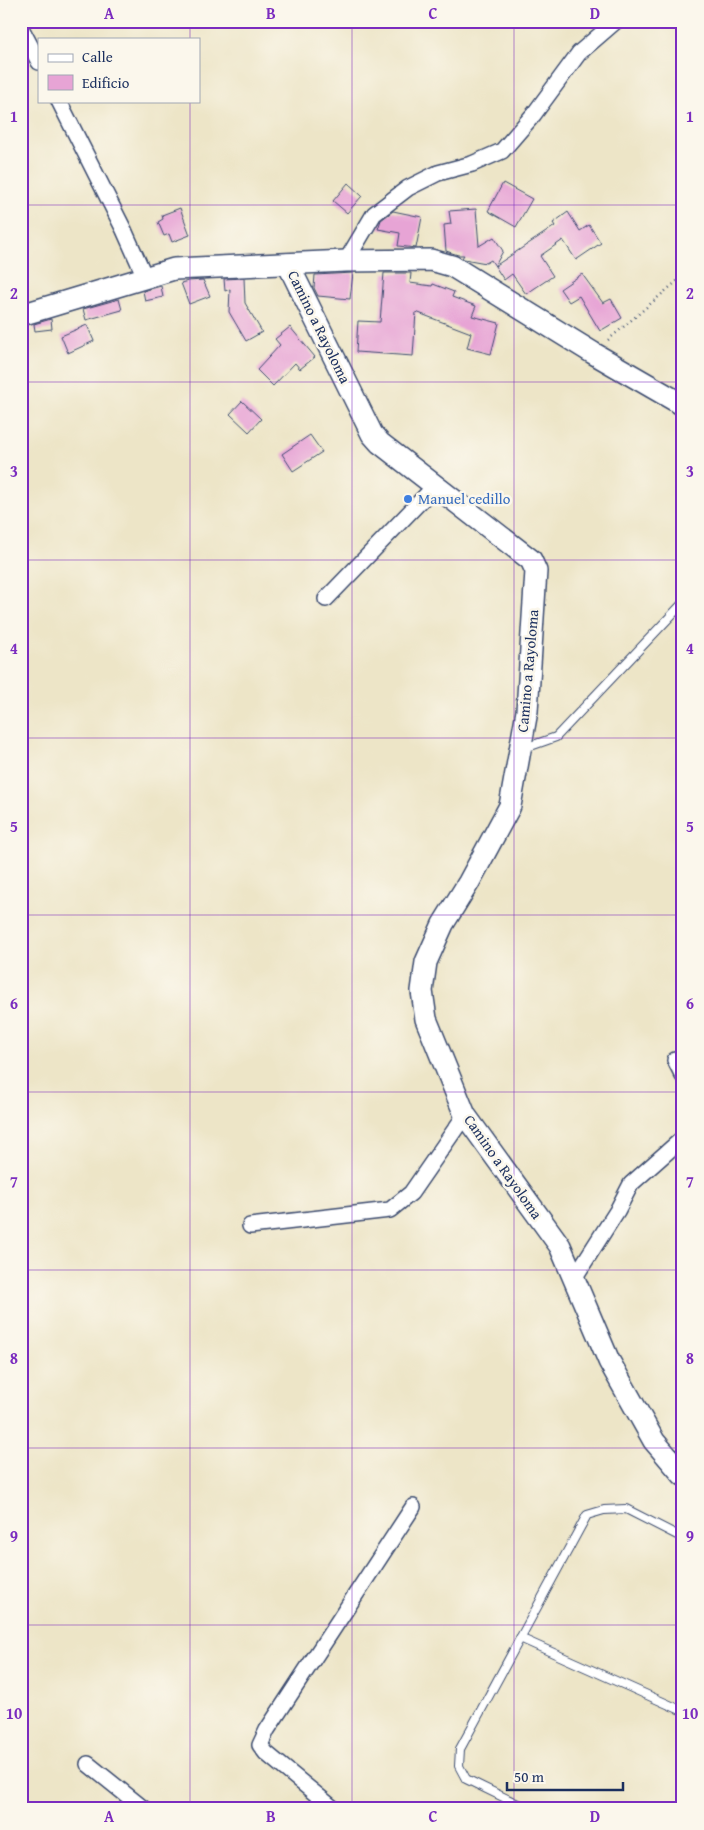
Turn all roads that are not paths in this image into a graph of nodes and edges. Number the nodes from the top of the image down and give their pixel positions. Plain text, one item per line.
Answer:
1 (616, 21) edge
2 (21, 28) edge
3 (38, 60) edge
4 (60, 102) edge
5 (346, 261) junction
6 (288, 264) junction
7 (145, 277) junction
8 (21, 315) edge
9 (683, 405) edge
10 (435, 486) junction
11 (326, 599) dead end
12 (683, 603) edge
13 (520, 750) junction
14 (675, 1060) dead end
15 (683, 1076) edge
16 (465, 1115) junction
17 (683, 1138) edge
18 (250, 1226) dead end
19 (573, 1280) junction
20 (683, 1475) edge
21 (413, 1507) dead end
22 (683, 1538) edge
23 (520, 1638) junction
24 (683, 1711) edge
25 (88, 1764) dead end
26 (144, 1809) edge
27 (334, 1809) edge
28 (528, 1809) edge

1 - 5 street
2 - 3 street
4 - 7 street
5 - 6 street
5 - 9 street
6 - 7 street, Camino a Rayoloma
6 - 10 street, Camino a Rayoloma
7 - 8 street, Camino a Rayoloma
10 - 11 street
10 - 13 street, Camino a Rayoloma
12 - 13 lane
13 - 16 street, Camino a Rayoloma
14 - 15 street
16 - 18 street
16 - 19 street, Camino a Rayoloma
17 - 19 street
19 - 20 street, Camino a Rayoloma
21 - 27 street
22 - 23 lane
23 - 24 lane
23 - 28 lane
25 - 26 street

